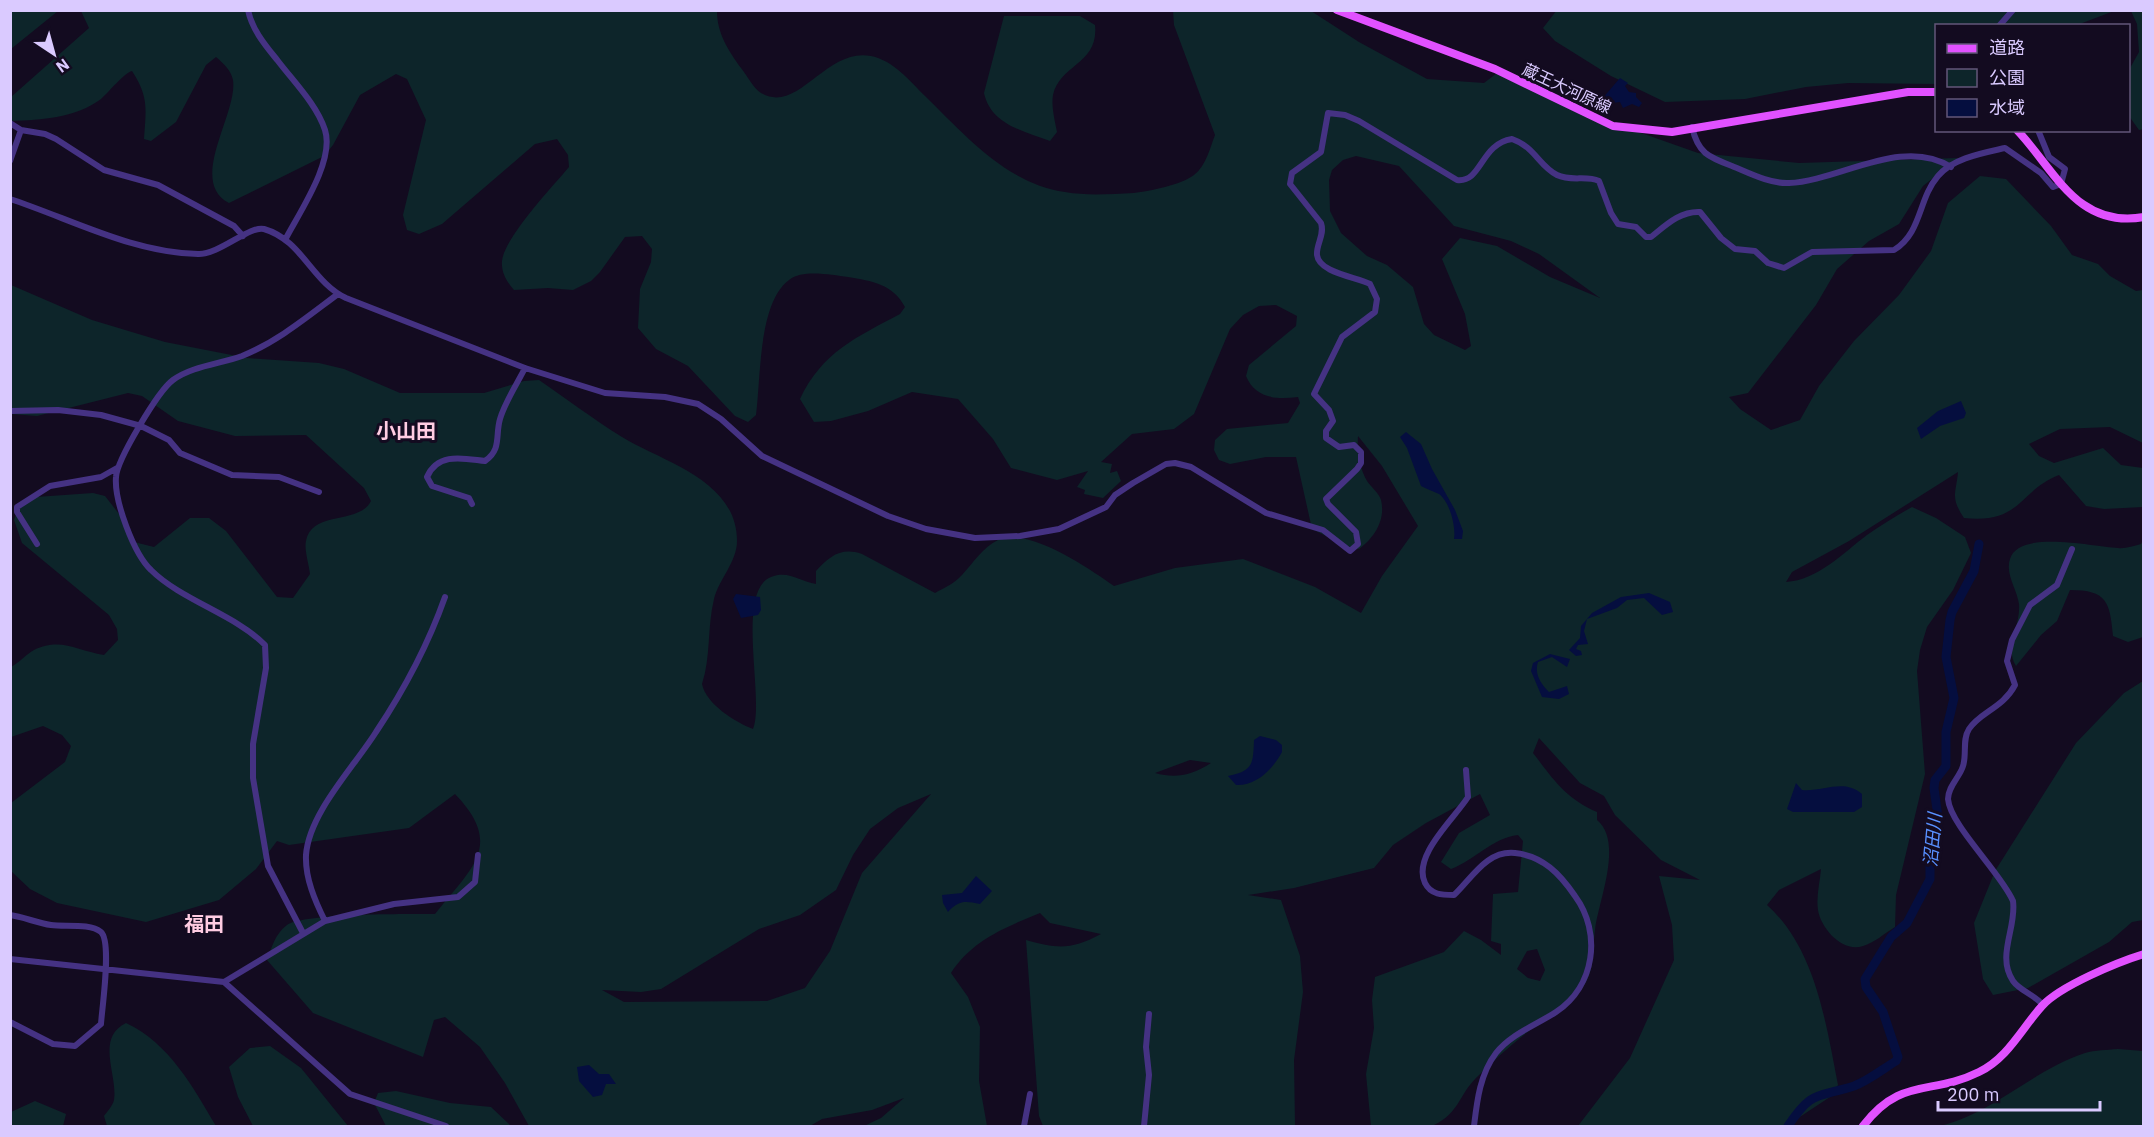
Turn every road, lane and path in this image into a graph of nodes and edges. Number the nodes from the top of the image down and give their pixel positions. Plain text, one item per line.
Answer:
1 (248, 10) edge
2 (1337, 10) edge
3 (2013, 10) edge
4 (2001, 24) edge
5 (1935, 92) edge
6 (10, 123) edge
7 (1692, 127) junction
8 (21, 130) junction
9 (2019, 132) edge
10 (2039, 132) edge
11 (10, 161) edge
12 (1951, 167) junction
13 (2061, 183) junction
14 (10, 199) edge
15 (2144, 217) edge
16 (243, 236) junction
17 (285, 240) junction
18 (338, 294) junction
19 (525, 368) junction
20 (10, 411) edge
21 (141, 426) junction
22 (117, 467) junction
23 (319, 492) dead end
24 (472, 504) dead end
25 (37, 544) dead end
26 (2073, 549) dead end
27 (445, 597) dead end
28 (1466, 770) dead end
29 (478, 855) dead end
30 (10, 915) edge
31 (325, 921) junction
32 (303, 933) junction
33 (2144, 954) edge
34 (10, 959) edge
35 (105, 969) junction
36 (224, 982) junction
37 (2043, 1005) junction
38 (1149, 1014) dead end
39 (10, 1022) edge
40 (1030, 1094) dead end
41 (446, 1126) edge
42 (1024, 1126) edge
43 (1144, 1126) edge
44 (1474, 1126) edge
45 (1863, 1126) edge

1 - 17 street
2 - 7 main road, 蔵王大河原線
3 - 4 street
5 - 7 main road, 蔵王大河原線
6 - 8 street
7 - 12 street
8 - 11 street
8 - 16 street
9 - 13 main road
10 - 13 street
12 - 13 street
12 - 19 street
13 - 15 main road
14 - 16 street
16 - 17 street
17 - 18 street
18 - 19 street
18 - 21 street
19 - 24 street
20 - 21 street
21 - 22 street
21 - 23 street
22 - 25 street
22 - 32 street
26 - 37 street
27 - 31 street
28 - 44 street
29 - 31 street
30 - 35 street
31 - 32 street
32 - 36 street
33 - 37 main road
34 - 35 street
35 - 36 street
35 - 39 street
36 - 41 street
37 - 45 main road
38 - 43 street
40 - 42 street

